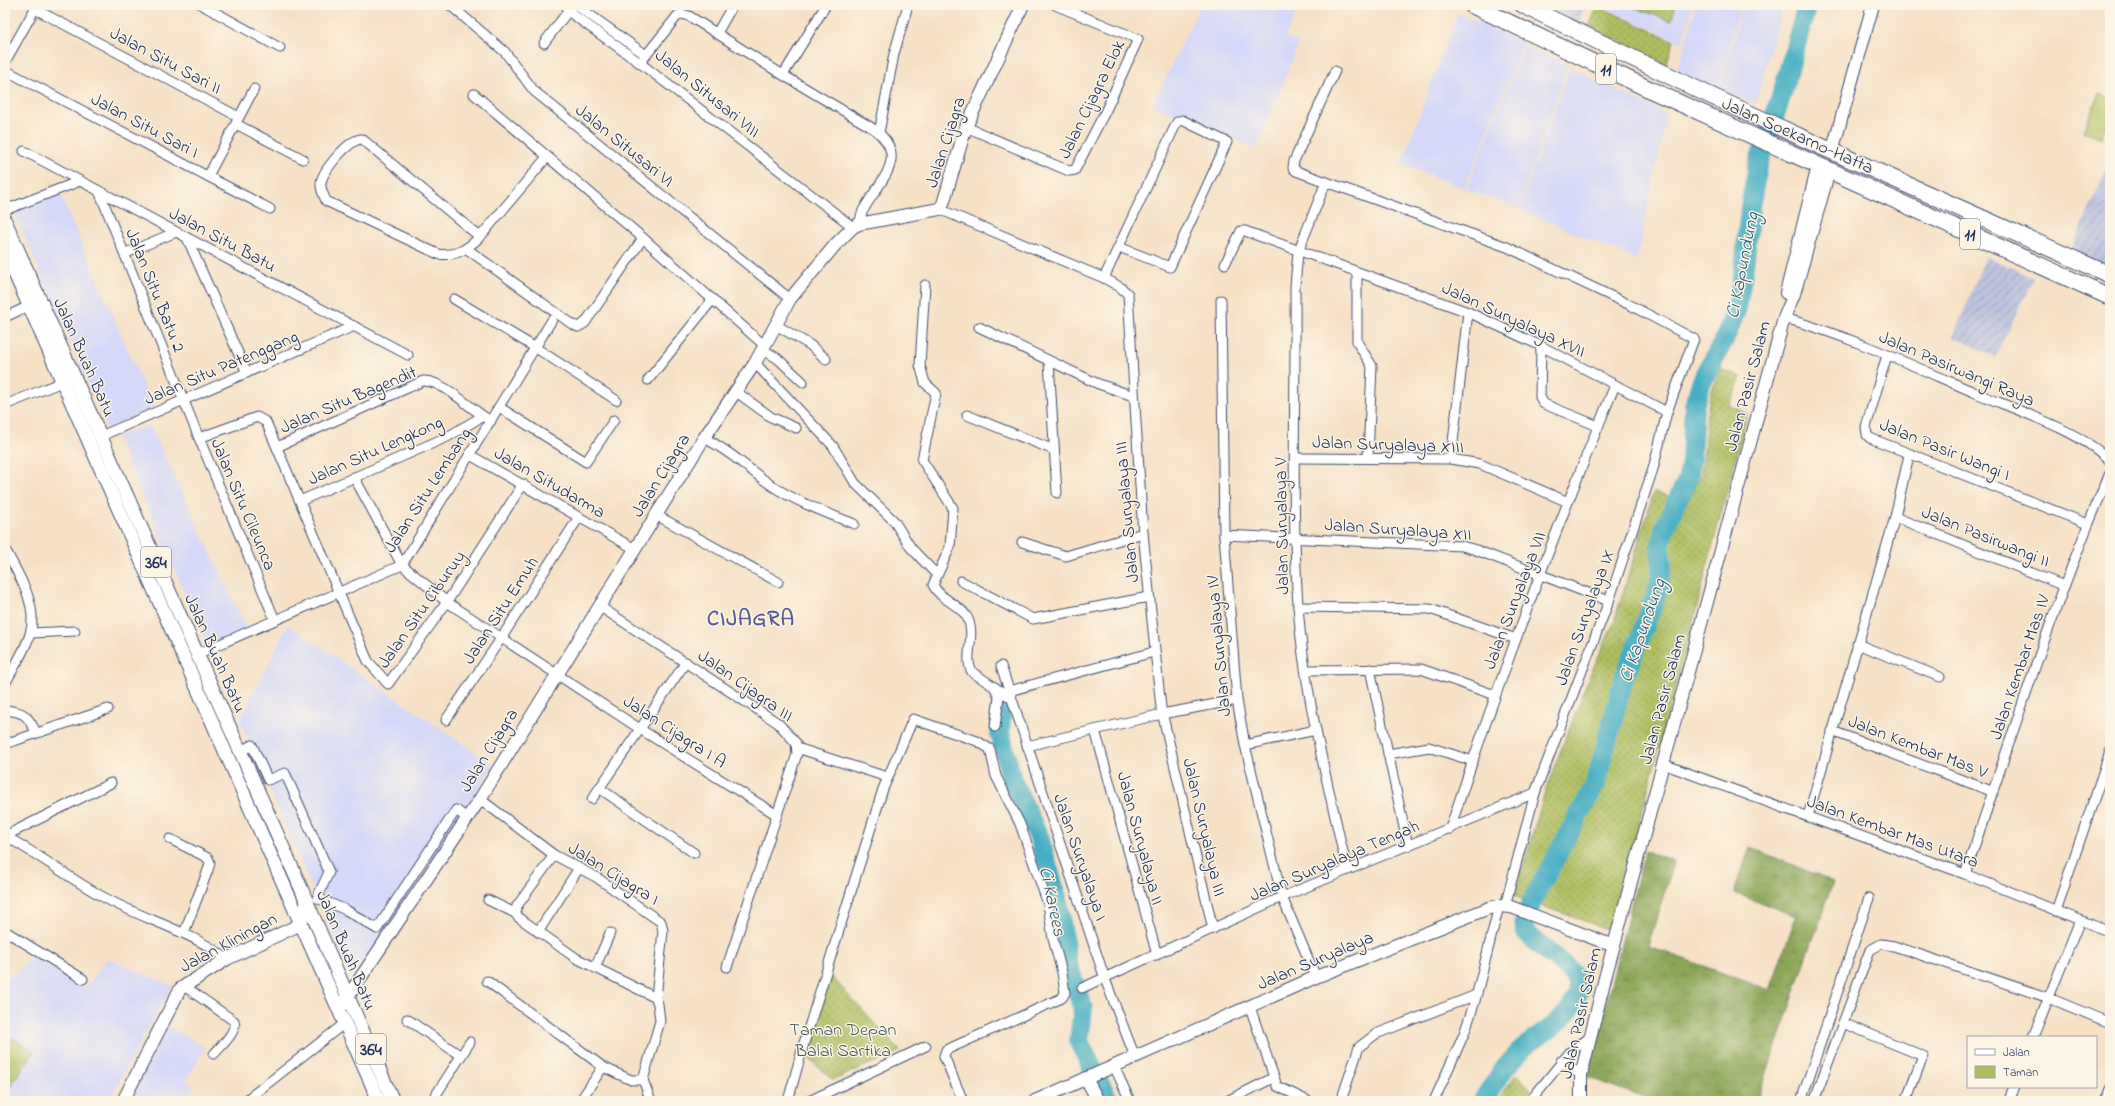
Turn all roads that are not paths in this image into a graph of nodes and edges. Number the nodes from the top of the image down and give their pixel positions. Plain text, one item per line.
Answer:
1 (202, 5) edge
2 (450, 5) edge
3 (576, 5) edge
4 (733, 5) edge
5 (826, 5) edge
6 (908, 5) edge
7 (1023, 5) edge
8 (1055, 5) edge
9 (1472, 5) edge
10 (1523, 5) edge
11 (1873, 5) edge
12 (36, 7) edge
13 (569, 7) edge
14 (213, 8) edge
15 (717, 33) junction
16 (544, 43) dead end
17 (280, 48) dead end
18 (646, 55) junction
19 (5, 62) edge
20 (640, 63) junction
21 (5, 70) edge
22 (1335, 71) dead end
23 (783, 75) junction
24 (254, 89) dead end
25 (474, 94) dead end
26 (237, 120) junction
27 (966, 127) junction
28 (879, 133) junction
29 (1825, 149) junction
30 (24, 151) dead end
31 (547, 157) junction
32 (303, 159) dead end
33 (1824, 168) junction
34 (208, 176) junction
35 (80, 181) junction
36 (1326, 182) junction
37 (100, 191) junction
38 (270, 209) dead end
39 (5, 210) edge
40 (934, 210) junction
41 (5, 221) edge
42 (856, 225) junction
43 (176, 232) junction
44 (480, 237) junction
45 (187, 238) junction
46 (643, 238) junction
47 (1119, 247) junction
48 (468, 249) junction
49 (5, 252) edge
50 (1298, 252) junction
51 (124, 254) junction
52 (1225, 264) dead end
53 (1357, 272) junction
54 (2110, 275) edge
55 (1104, 278) junction
56 (925, 285) dead end
57 (2110, 297) edge
58 (454, 299) dead end
59 (713, 299) junction
60 (790, 299) junction
61 (1221, 300) dead end
62 (29, 306) junction
63 (1468, 312) junction
64 (1786, 313) junction
65 (5, 317) edge
66 (552, 320) dead end
67 (776, 325) junction
68 (354, 326) junction
69 (979, 327) dead end
70 (1541, 346) junction
71 (536, 348) junction
72 (764, 348) junction
73 (408, 355) dead end
74 (1887, 355) junction
75 (826, 359) dead end
76 (1049, 361) junction
77 (754, 363) junction
78 (246, 373) junction
79 (648, 380) dead end
80 (62, 382) junction
81 (804, 382) dead end
82 (1615, 385) junction
83 (735, 391) junction
84 (1133, 396) junction
85 (184, 400) junction
86 (616, 400) dead end
87 (5, 404) edge
88 (499, 407) junction
89 (1667, 412) junction
90 (967, 415) dead end
91 (487, 418) junction
92 (614, 420) dead end
93 (1598, 426) junction
94 (796, 428) dead end
95 (100, 436) junction
96 (199, 438) junction
97 (704, 438) junction
98 (277, 446) junction
99 (1054, 450) junction
100 (470, 455) junction
101 (1909, 455) junction
102 (1368, 457) junction
103 (1296, 458) junction
104 (1451, 459) junction
105 (2110, 462) edge
106 (2110, 473) edge
107 (354, 477) junction
108 (523, 484) junction
109 (1058, 493) dead end
110 (300, 501) junction
111 (1568, 502) junction
112 (656, 515) junction
113 (1895, 516) junction
114 (579, 517) junction
115 (854, 524) dead end
116 (2088, 524) junction
117 (1143, 533) junction
118 (1224, 535) junction
119 (1295, 538) junction
120 (1022, 542) dead end
121 (5, 549) edge
122 (635, 549) junction
123 (402, 565) junction
124 (936, 574) junction
125 (1539, 575) junction
126 (961, 581) dead end
127 (778, 582) dead end
128 (2064, 586) junction
129 (339, 593) junction
130 (1149, 596) junction
131 (1609, 601) junction
132 (447, 602) junction
133 (599, 606) junction
134 (1298, 607) junction
135 (275, 620) junction
136 (75, 631) dead end
137 (31, 633) junction
138 (502, 637) junction
139 (1516, 639) junction
140 (1857, 644) junction
141 (1154, 652) junction
142 (197, 654) junction
143 (686, 662) junction
144 (1001, 666) dead end
145 (1370, 669) junction
146 (1306, 670) junction
147 (557, 673) junction
148 (1940, 677) dead end
149 (5, 684) edge
150 (1004, 693) junction
151 (1495, 695) junction
152 (1237, 700) junction
153 (108, 708) dead end
154 (5, 710) edge
155 (1162, 714) junction
156 (446, 720) dead end
157 (995, 727) dead end
158 (640, 729) junction
159 (1095, 730) junction
160 (1316, 730) junction
161 (1832, 731) junction
162 (36, 732) junction
163 (5, 744) edge
164 (1245, 745) junction
165 (1027, 746) junction
166 (246, 748) junction
167 (797, 748) junction
168 (2110, 752) edge
169 (1388, 754) junction
170 (1473, 761) junction
171 (1663, 764) junction
172 (888, 777) junction
173 (111, 783) dead end
174 (599, 788) junction
175 (1994, 792) junction
176 (1535, 793) junction
177 (480, 799) junction
178 (592, 799) dead end
179 (777, 815) junction
180 (1808, 816) junction
181 (467, 818) junction
182 (1450, 829) junction
183 (5, 836) edge
184 (170, 839) dead end
185 (1408, 846) junction
186 (694, 853) dead end
187 (554, 855) junction
188 (579, 868) junction
189 (1347, 870) junction
190 (1965, 874) junction
191 (1282, 897) junction
192 (1869, 898) dead end
193 (488, 900) dead end
194 (307, 902) junction
195 (1505, 906) junction
196 (2056, 911) junction
197 (515, 913) junction
198 (2080, 920) junction
199 (301, 924) junction
200 (1213, 929) junction
201 (5, 931) edge
202 (538, 932) junction
203 (2110, 932) edge
204 (184, 933) junction
205 (610, 933) dead end
206 (1614, 946) junction
207 (1157, 955) junction
208 (228, 959) junction
209 (727, 967) dead end
210 (595, 968) junction
211 (1316, 977) junction
212 (1105, 978) junction
213 (83, 979) dead end
214 (487, 980) dead end
215 (184, 986) junction
216 (1082, 988) dead end
217 (1476, 995) junction
218 (348, 997) junction
219 (656, 998) junction
220 (2049, 998) junction
221 (1250, 1007) junction
222 (340, 1010) junction
223 (407, 1019) dead end
224 (1843, 1023) junction
225 (345, 1024) junction
226 (2110, 1024) edge
227 (2033, 1036) edge
228 (1589, 1038) junction
229 (470, 1042) dead end
230 (926, 1046) dead end
231 (214, 1054) dead end
232 (461, 1056) junction
233 (1135, 1057) junction
234 (1561, 1062) junction
235 (603, 1067) junction
236 (1111, 1068) junction
237 (1582, 1075) junction
238 (1089, 1077) junction
239 (1273, 1078) junction
240 (643, 1080) junction
241 (2014, 1088) edge
242 (2110, 1088) edge
243 (251, 1099) edge
244 (123, 1101) edge
245 (379, 1101) edge
246 (393, 1101) edge
247 (432, 1101) edge
248 (580, 1101) edge
249 (651, 1101) edge
250 (788, 1101) edge
251 (809, 1101) edge
252 (962, 1101) edge
253 (1035, 1101) edge
254 (1098, 1101) edge
255 (1130, 1101) edge
256 (1226, 1101) edge
257 (1308, 1101) edge
258 (1341, 1101) edge
259 (1434, 1101) edge
260 (1530, 1101) edge
261 (1581, 1101) edge
262 (1801, 1101) edge
263 (1814, 1101) edge
264 (1906, 1101) edge
265 (2008, 1101) edge
266 (2105, 1101) edge

1 - 14 street
2 - 60 street, Jalan Situsari VI
3 - 18 street
4 - 15 street
5 - 23 street
6 - 28 street
7 - 27 street, Jalan Cijagra
8 - 27 street, Jalan Cijagra Elok
9 - 33 highway, Jalan Soekarno-Hatta / 11
10 - 29 highway, Jalan Soekarno-Hatta / 11
11 - 29 street
12 - 19 street
12 - 26 street, Jalan Situ Sari II
13 - 16 street
13 - 20 street
14 - 17 street
15 - 18 street, Jalan Situsari VIII
15 - 23 street, Jalan Situsari VIII
18 - 20 street, Jalan Situsari VIII
20 - 42 street, Jalan Situsari VIII
21 - 34 street, Jalan Situ Sari I
22 - 36 street
23 - 28 street, Jalan Situsari VIII
24 - 26 street
25 - 31 street
26 - 32 street, Jalan Situ Sari II
26 - 34 street
27 - 40 street, Jalan Cijagra
28 - 42 street
29 - 54 highway, Jalan Soekarno-Hatta / 11
30 - 35 street, Jalan Situ Batu
31 - 44 street
31 - 46 street
33 - 57 highway, Jalan Soekarno-Hatta / 11
33 - 64 street, Jalan Pasir Salam
34 - 38 street, Jalan Situ Sari I
35 - 37 street, Jalan Situ Batu
35 - 39 street
36 - 50 street, Jalan Suryalaya V
36 - 89 street, Jalan Suryalaya IX
37 - 43 street, Jalan Situ Batu
37 - 51 street, Jalan Situ Batu 2
40 - 42 street, Jalan Cijagra
40 - 55 street, Jalan Suryalaya III
41 - 95 main road, Jalan Buah Batu / 364
42 - 60 street, Jalan Cijagra
43 - 45 street, Jalan Situ Batu
43 - 51 street
44 - 48 street
44 - 48 street
45 - 68 street, Jalan Situ Batu
45 - 78 street
46 - 48 street
46 - 59 street
47 - 47 street
47 - 55 street
49 - 62 main road, Jalan Buah Batu / 364
50 - 52 street, Jalan Suryalaya XVII
50 - 53 street, Jalan Suryalaya XVII
50 - 103 street, Jalan Suryalaya V
51 - 85 street, Jalan Situ Batu 2
53 - 63 street, Jalan Suryalaya XVII
53 - 102 street
55 - 84 street, Jalan Suryalaya III
56 - 124 street
58 - 71 street
59 - 72 street
59 - 79 street
60 - 67 street, Jalan Cijagra
61 - 118 street, Jalan Suryalaya IV
62 - 65 street
62 - 80 main road, Jalan Buah Batu / 364
63 - 70 street, Jalan Suryalaya XVII
63 - 104 street
64 - 74 street, Jalan Pasirwangi Raya
64 - 171 street, Jalan Pasir Salam
66 - 71 street, Jalan Situ Lembang
67 - 72 street, Jalan Cijagra
67 - 75 street
68 - 73 street, Jalan Situ Batu
68 - 78 street, Jalan Situ Patenggang
69 - 76 street
70 - 82 street, Jalan Suryalaya XVII
70 - 93 street
71 - 86 street
71 - 88 street, Jalan Situ Lembang
72 - 77 street, Jalan Cijagra
72 - 81 street
74 - 101 street, Jalan Pasir Wangi I
74 - 105 street, Jalan Pasirwangi Raya
76 - 84 street
76 - 99 street
77 - 83 street, Jalan Cijagra
77 - 124 street
78 - 85 street, Jalan Situ Patenggang
80 - 87 street
80 - 199 main road, Jalan Buah Batu / 364
82 - 89 street, Jalan Suryalaya XVII
82 - 93 street, Jalan Suryalaya VII
83 - 94 street
83 - 97 street, Jalan Cijagra
84 - 117 street, Jalan Suryalaya III
85 - 95 street, Jalan Situ Patenggang
85 - 96 street, Jalan Situ Cileunca
88 - 91 street, Jalan Situ Lembang
88 - 92 street
89 - 131 street, Jalan Suryalaya IX
90 - 99 street
91 - 98 street, Jalan Situ Bagendit
91 - 100 street, Jalan Situ Lembang
91 - 107 street, Jalan Situ Lengkong
93 - 111 street, Jalan Suryalaya VII
95 - 142 main road, Jalan Buah Batu / 364
96 - 98 street
96 - 135 street, Jalan Situ Cileunca
97 - 112 street, Jalan Cijagra
97 - 115 street
98 - 110 street
99 - 109 street
100 - 108 street, Jalan Situdarma
100 - 123 street, Jalan Situ Lembang
101 - 113 street
101 - 116 street, Jalan Pasir Wangi I
102 - 103 street, Jalan Suryalaya XIII
102 - 104 street, Jalan Suryalaya XIII
103 - 119 street, Jalan Suryalaya V
104 - 111 street, Jalan Suryalaya XIII
106 - 116 street, Jalan Kembar Mas IV
107 - 110 street, Jalan Situ Lengkong
107 - 123 street
108 - 114 street, Jalan Situdarma
108 - 132 street, Jalan Situ Ciburuy
110 - 129 street
111 - 125 street, Jalan Suryalaya VII
112 - 122 street, Jalan Cijagra
112 - 127 street
113 - 128 street, Jalan Pasirwangi II
113 - 140 street
114 - 122 street, Jalan Situdarma
114 - 138 street, Jalan Situ Emuh
116 - 128 street, Jalan Kembar Mas IV
117 - 120 street
117 - 130 street, Jalan Suryalaya III
118 - 119 street, Jalan Suryalaya XII
118 - 152 street, Jalan Suryalaya IV
119 - 125 street, Jalan Suryalaya XII
119 - 134 street, Jalan Suryalaya V
121 - 137 street
122 - 133 street, Jalan Cijagra
123 - 129 street, Jalan Situ Lembang
123 - 132 street, Jalan Cijagra I A
124 - 150 street
125 - 131 street, Jalan Suryalaya XII
125 - 139 street, Jalan Suryalaya VII
126 - 130 street
128 - 175 street, Jalan Kembar Mas IV
129 - 132 street, Jalan Situ Ciburuy
129 - 135 street, Jalan Situ Lembang
130 - 141 street, Jalan Suryalaya III
131 - 176 street, Jalan Suryalaya IX
132 - 138 street, Jalan Cijagra I A
133 - 143 street, Jalan Cijagra III
133 - 147 street, Jalan Cijagra
134 - 139 street
134 - 146 street, Jalan Suryalaya V
135 - 142 street, Jalan Situ Lembang
136 - 137 street
137 - 149 street
138 - 147 street, Jalan Cijagra I A
138 - 156 street, Jalan Situ Emuh
139 - 151 street, Jalan Suryalaya VII
140 - 148 street
140 - 161 street
141 - 150 street
141 - 155 street, Jalan Suryalaya III
142 - 166 main road, Jalan Buah Batu / 364
143 - 158 street
143 - 167 street, Jalan Cijagra III
144 - 150 street, Jalan Suryalaya I
145 - 146 street
145 - 151 street
145 - 169 street
146 - 160 street, Jalan Suryalaya V
147 - 158 street, Jalan Cijagra I A
147 - 177 street, Jalan Cijagra
150 - 157 street
150 - 165 street, Jalan Suryalaya I
151 - 170 street, Jalan Suryalaya VII
152 - 155 street
152 - 164 street, Jalan Suryalaya IV
153 - 162 street
154 - 162 street
155 - 159 street
155 - 200 street, Jalan Suryalaya III
158 - 174 street
158 - 179 street, Jalan Cijagra I A
159 - 165 street
159 - 207 street, Jalan Suryalaya II
160 - 164 street
160 - 189 street, Jalan Suryalaya V
161 - 175 street, Jalan Kembar Mas V
161 - 180 street
162 - 163 street
164 - 191 street, Jalan Suryalaya IV
165 - 212 street, Jalan Suryalaya I
166 - 181 street
166 - 194 main road, Jalan Buah Batu / 364
167 - 172 street
167 - 179 street, Jalan Cijagra III
168 - 196 street
169 - 170 street
169 - 185 street
170 - 182 street, Jalan Suryalaya VII
171 - 180 street, Jalan Kembar Mas Utara
171 - 206 street, Jalan Pasir Salam
172 - 250 street
172 - 252 street
173 - 183 street
174 - 178 street
174 - 186 street
175 - 190 street, Jalan Kembar Mas IV
176 - 182 street, Jalan Suryalaya Tengah
176 - 195 street, Jalan Suryalaya IX
177 - 181 street, Jalan Cijagra
177 - 187 street, Jalan Cijagra I
179 - 209 street, Jalan Cijagra III
180 - 190 street, Jalan Kembar Mas Utara
181 - 218 street, Jalan Cijagra
182 - 185 street, Jalan Suryalaya Tengah
183 - 204 street
184 - 204 street
185 - 189 street, Jalan Suryalaya Tengah
187 - 188 street, Jalan Cijagra I
187 - 197 street
188 - 202 street
188 - 219 street, Jalan Cijagra I
189 - 191 street, Jalan Suryalaya Tengah
190 - 196 street, Jalan Kembar Mas Utara
191 - 200 street, Jalan Suryalaya Tengah
191 - 211 street, Jalan Suryalaya IV
192 - 262 street
193 - 197 street
194 - 199 street, Jalan Kliningan
194 - 218 main road, Jalan Buah Batu / 364
195 - 206 street
195 - 211 street, Jalan Suryalaya
195 - 217 street, Jalan Suryalaya IX
196 - 198 street, Jalan Kembar Mas Utara
197 - 202 street
198 - 203 street, Jalan Kembar Mas Utara
198 - 220 street
199 - 208 street, Jalan Kliningan
199 - 222 main road, Jalan Buah Batu / 364
200 - 207 street, Jalan Suryalaya Tengah
201 - 213 street
202 - 210 street
204 - 208 street
205 - 210 street
206 - 228 street, Jalan Pasir Salam
207 - 212 street, Jalan Suryalaya Tengah
208 - 215 street, Jalan Kliningan
210 - 219 street
211 - 221 street, Jalan Suryalaya
212 - 216 street, Jalan Suryalaya Tengah
212 - 233 street, Jalan Suryalaya I
214 - 235 street
215 - 231 street
215 - 244 street, Jalan Kliningan
217 - 258 street
217 - 259 street, Jalan Suryalaya IX
218 - 222 street, Jalan Cijagra
218 - 246 main road, Jalan Buah Batu / 364
219 - 240 street, Jalan Cijagra I
220 - 224 street
220 - 226 street
220 - 227 street
221 - 233 street, Jalan Suryalaya
221 - 239 street
222 - 225 main road, Jalan Buah Batu / 364
223 - 232 street
224 - 263 street
224 - 264 street
225 - 243 street
225 - 245 main road, Jalan Buah Batu / 364
228 - 234 street
228 - 237 street, Jalan Pasir Salam
229 - 232 street
230 - 251 street
232 - 247 street
233 - 236 street, Jalan Suryalaya
234 - 237 street
234 - 260 street
235 - 240 street
235 - 248 street
236 - 238 street, Jalan Suryalaya
236 - 255 street
237 - 261 street, Jalan Pasir Salam
238 - 253 street, Jalan Suryalaya
238 - 254 street
239 - 256 street
239 - 257 street
240 - 249 street
241 - 265 street
242 - 266 street

